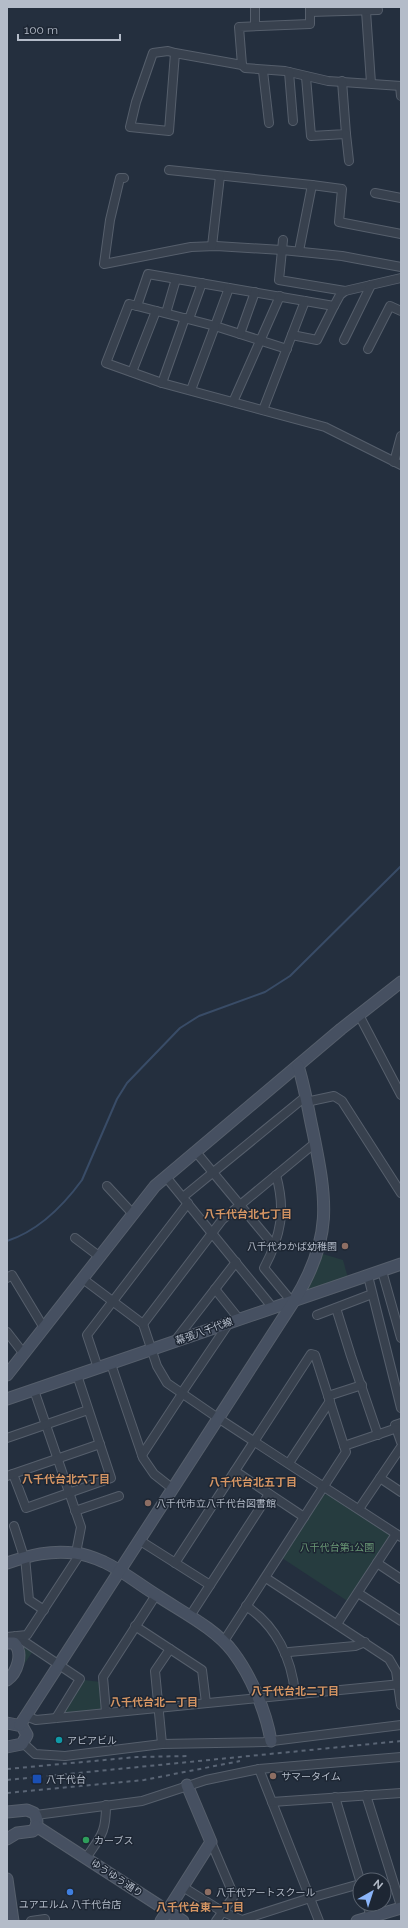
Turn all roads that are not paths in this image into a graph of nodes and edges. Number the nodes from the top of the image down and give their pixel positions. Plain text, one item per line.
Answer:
1 (255, 7) edge
2 (310, 10) edge
3 (366, 10) junction
4 (378, 10) dead end
5 (255, 26) junction
6 (175, 52) junction
7 (242, 65) junction
8 (263, 71) junction
9 (289, 72) junction
10 (306, 77) junction
11 (342, 81) junction
12 (371, 83) junction
13 (400, 86) edge
14 (401, 96) edge
15 (293, 121) dead end
16 (269, 123) dead end
17 (346, 134) junction
18 (349, 161) dead end
19 (169, 170) dead end
20 (220, 176) junction
21 (124, 178) dead end
22 (312, 185) junction
23 (375, 193) dead end
24 (401, 198) edge
25 (401, 234) edge
26 (283, 240) dead end
27 (212, 246) junction
28 (282, 250) junction
29 (299, 251) junction
30 (401, 267) edge
31 (401, 278) edge
32 (176, 279) junction
33 (202, 283) junction
34 (371, 286) junction
35 (229, 288) junction
36 (345, 291) junction
37 (255, 292) junction
38 (280, 296) junction
39 (305, 301) junction
40 (137, 306) junction
41 (334, 306) junction
42 (156, 311) junction
43 (401, 311) edge
44 (166, 313) junction
45 (187, 319) junction
46 (215, 326) junction
47 (240, 334) junction
48 (292, 335) junction
49 (344, 340) dead end
50 (260, 341) junction
51 (287, 349) junction
52 (368, 349) dead end
53 (132, 372) junction
54 (162, 383) junction
55 (191, 390) junction
56 (233, 402) junction
57 (263, 410) junction
58 (401, 436) edge
59 (397, 464) edge
60 (401, 982) edge
61 (359, 1015) junction
62 (298, 1066) junction
63 (400, 1093) edge
64 (306, 1100) junction
65 (315, 1143) junction
66 (196, 1152) junction
67 (213, 1172) junction
68 (276, 1175) junction
69 (166, 1177) junction
70 (107, 1186) dead end
71 (401, 1193) edge
72 (186, 1200) junction
73 (240, 1205) junction
74 (133, 1214) junction
75 (212, 1232) junction
76 (75, 1238) dead end
77 (274, 1246) junction
78 (100, 1257) junction
79 (236, 1262) junction
80 (401, 1264) edge
81 (382, 1271) junction
82 (368, 1276) junction
83 (7, 1278) edge
84 (83, 1279) junction
85 (215, 1288) junction
86 (372, 1294) junction
87 (113, 1302) junction
88 (294, 1302) junction
89 (273, 1308) junction
90 (336, 1308) junction
91 (317, 1315) dead end
92 (234, 1320) junction
93 (142, 1324) junction
94 (44, 1328) junction
95 (7, 1332) edge
96 (401, 1338) edge
97 (174, 1342) junction
98 (151, 1350) junction
99 (24, 1354) junction
100 (111, 1364) junction
101 (98, 1368) junction
102 (7, 1375) edge
103 (77, 1375) junction
104 (362, 1386) junction
105 (34, 1390) junction
106 (182, 1394) junction
107 (329, 1398) junction
108 (7, 1399) edge
109 (401, 1408) edge
110 (88, 1410) junction
111 (218, 1418) junction
112 (46, 1425) junction
113 (399, 1426) edge
114 (378, 1434) junction
115 (7, 1438) edge
116 (254, 1441) junction
117 (401, 1442) edge
118 (100, 1444) junction
119 (344, 1446) junction
120 (401, 1447) edge
121 (142, 1455) junction
122 (57, 1459) junction
123 (289, 1463) junction
124 (235, 1471) junction
125 (10, 1475) edge
126 (380, 1478) junction
127 (324, 1487) junction
128 (173, 1489) junction
129 (401, 1492) edge
130 (69, 1493) junction
131 (269, 1494) junction
132 (119, 1496) dead end
133 (359, 1509) junction
134 (75, 1510) junction
135 (304, 1517) junction
136 (14, 1526) dead end
137 (399, 1535) edge
138 (139, 1540) junction
139 (78, 1554) junction
140 (24, 1557) junction
141 (7, 1563) edge
142 (377, 1563) junction
143 (175, 1564) junction
144 (120, 1571) junction
145 (266, 1578) junction
146 (401, 1579) edge
147 (210, 1585) junction
148 (358, 1593) junction
149 (156, 1594) junction
150 (246, 1606) junction
151 (44, 1610) junction
152 (190, 1616) junction
153 (401, 1621) edge
154 (337, 1624) junction
155 (135, 1626) junction
156 (16, 1636) junction
157 (7, 1637) edge
158 (224, 1641) junction
159 (365, 1642) junction
160 (7, 1643) edge
161 (170, 1649) junction
162 (285, 1654) junction
163 (59, 1665) junction
164 (7, 1680) edge
165 (400, 1684) edge
166 (295, 1694) junction
167 (258, 1698) junction
168 (206, 1703) junction
169 (401, 1705) edge
170 (158, 1708) junction
171 (106, 1712) junction
172 (56, 1718) junction
173 (23, 1720) junction
174 (7, 1723) edge
175 (401, 1725) edge
176 (271, 1741) junction
177 (23, 1743) junction
178 (162, 1744) junction
179 (7, 1748) edge
180 (401, 1757) edge
181 (259, 1769) junction
182 (187, 1785) junction
183 (401, 1793) edge
184 (366, 1795) junction
185 (335, 1797) junction
186 (272, 1802) junction
187 (106, 1805) junction
188 (7, 1812) edge
189 (36, 1821) junction
190 (12, 1832) edge
191 (7, 1839) edge
192 (211, 1842) junction
193 (86, 1858) junction
194 (358, 1872) edge
195 (7, 1879) edge
196 (352, 1886) edge
197 (183, 1887) junction
198 (310, 1898) junction
199 (401, 1907) edge
200 (168, 1911) junction
201 (223, 1912) junction
202 (369, 1912) edge
203 (371, 1917) junction
204 (13, 1921) edge
205 (31, 1921) edge
206 (45, 1921) edge
207 (161, 1921) edge
208 (182, 1921) edge
209 (216, 1921) edge
210 (319, 1921) edge
211 (357, 1921) edge

1 - 5 street
2 - 3 street
2 - 5 street
3 - 4 street
3 - 12 street
5 - 7 street
6 - 6 street
6 - 7 street
7 - 8 street
8 - 9 street
8 - 16 street
9 - 10 street
9 - 15 street
10 - 11 street
10 - 17 street
11 - 12 street
11 - 17 street
12 - 13 street
13 - 14 street
17 - 18 street
19 - 20 street
20 - 22 street
20 - 27 street
21 - 27 street
22 - 25 street
22 - 29 street
23 - 24 street
26 - 28 street
27 - 28 street
28 - 29 street
28 - 36 street
29 - 30 street
31 - 34 street
32 - 33 street
32 - 40 street
32 - 44 street
33 - 35 street
33 - 45 street
34 - 36 street
34 - 49 street
35 - 37 street
35 - 46 street
36 - 41 street
37 - 38 street
37 - 47 street
38 - 39 street
38 - 50 street
39 - 41 street
39 - 48 street
40 - 42 street
40 - 53 street
41 - 48 street
42 - 44 street
42 - 53 street
43 - 52 street
44 - 45 street
45 - 46 street
45 - 54 street
46 - 47 street
46 - 55 street
47 - 50 street
48 - 51 street
50 - 51 street
50 - 56 street
51 - 57 street
53 - 54 street
54 - 55 street
55 - 56 street
56 - 57 street
57 - 59 street
58 - 59 street
60 - 61 street
61 - 62 street
61 - 63 street
62 - 64 street
62 - 66 street
64 - 65 street
64 - 67 street
64 - 71 street
65 - 68 street
65 - 88 street
66 - 67 street
66 - 69 street
67 - 72 street
67 - 73 street
68 - 73 street
68 - 77 street
69 - 72 street
69 - 74 street
70 - 74 street
72 - 75 street
72 - 87 street
73 - 75 street
73 - 77 street
74 - 78 street
75 - 79 street
75 - 93 street
76 - 78 street
77 - 88 street
78 - 84 street
79 - 85 street
79 - 89 street
80 - 81 street, 幕張八千代線
81 - 82 street, 幕張八千代線
81 - 96 street
82 - 86 street
82 - 88 street, 幕張八千代線
83 - 94 street
84 - 87 street
84 - 94 street
85 - 92 street
85 - 97 street
86 - 90 street
86 - 109 street
87 - 93 street
87 - 101 street
88 - 89 street, 幕張八千代線
88 - 111 street
89 - 92 street, 幕張八千代線
90 - 91 street
90 - 104 street
92 - 97 street, 幕張八千代線
92 - 106 street
93 - 98 street
94 - 99 street
95 - 99 street
97 - 98 street, 幕張八千代線
98 - 100 street, 幕張八千代線
98 - 106 street
99 - 102 street
100 - 101 street, 幕張八千代線
100 - 121 street
101 - 103 street, 幕張八千代線
103 - 105 street, 幕張八千代線
103 - 110 street
104 - 107 street
104 - 114 street
105 - 108 street, 幕張八千代線
105 - 112 street
106 - 111 street
106 - 121 street
107 - 116 street
107 - 119 street
107 - 123 street
110 - 112 street
110 - 118 street
111 - 116 street
111 - 128 street
112 - 115 street
112 - 122 street
113 - 114 street
113 - 117 street
114 - 119 street
116 - 123 street
116 - 124 street
118 - 122 street
118 - 130 street
119 - 127 street
120 - 126 street
121 - 128 street
122 - 125 street
122 - 130 street
123 - 127 street
124 - 131 street
124 - 143 street
125 - 130 street
126 - 129 street
126 - 133 street
127 - 133 street
127 - 135 street
128 - 138 street
130 - 134 street
131 - 135 street
131 - 147 street
132 - 134 street
133 - 137 street
134 - 139 street
135 - 145 street
136 - 140 street
137 - 142 street
138 - 143 street
138 - 144 street
139 - 140 street
139 - 144 street
139 - 151 street
140 - 141 street
140 - 151 street
142 - 146 street
142 - 148 street
143 - 147 street
144 - 149 street
144 - 163 street
145 - 150 street
145 - 154 street
147 - 152 street
148 - 153 street
148 - 154 street
149 - 152 street
149 - 155 street
150 - 158 street
150 - 162 street
151 - 156 street
152 - 158 street
154 - 159 street
155 - 161 street
155 - 171 street
156 - 157 street
156 - 163 street
158 - 167 street
159 - 162 street
159 - 165 street
160 - 164 street
161 - 168 street
161 - 170 street
162 - 166 street
163 - 172 street
163 - 173 street
165 - 166 street
165 - 169 street
166 - 167 street
167 - 168 street
167 - 176 street
168 - 170 street
170 - 171 street
170 - 178 street
171 - 172 street
172 - 173 street
173 - 174 street
173 - 177 street
175 - 176 street
176 - 178 street
177 - 178 street
177 - 179 street
180 - 181 street
181 - 182 street
181 - 186 street
182 - 187 street
182 - 192 street
183 - 184 street
184 - 185 street
184 - 199 street
185 - 186 street
185 - 194 street
186 - 198 street
187 - 189 street
187 - 193 street, ゆうゆう通り
188 - 189 street
189 - 190 street
189 - 193 street, ゆうゆう通り
190 - 191 street
192 - 197 street
192 - 201 street
193 - 200 street, ゆうゆう通り
195 - 204 street
196 - 198 street
197 - 200 street
197 - 201 street
198 - 201 street
198 - 210 street
199 - 203 street
200 - 207 street
200 - 208 street, ゆうゆう通り
201 - 209 street
202 - 203 street
203 - 211 street
205 - 206 street

